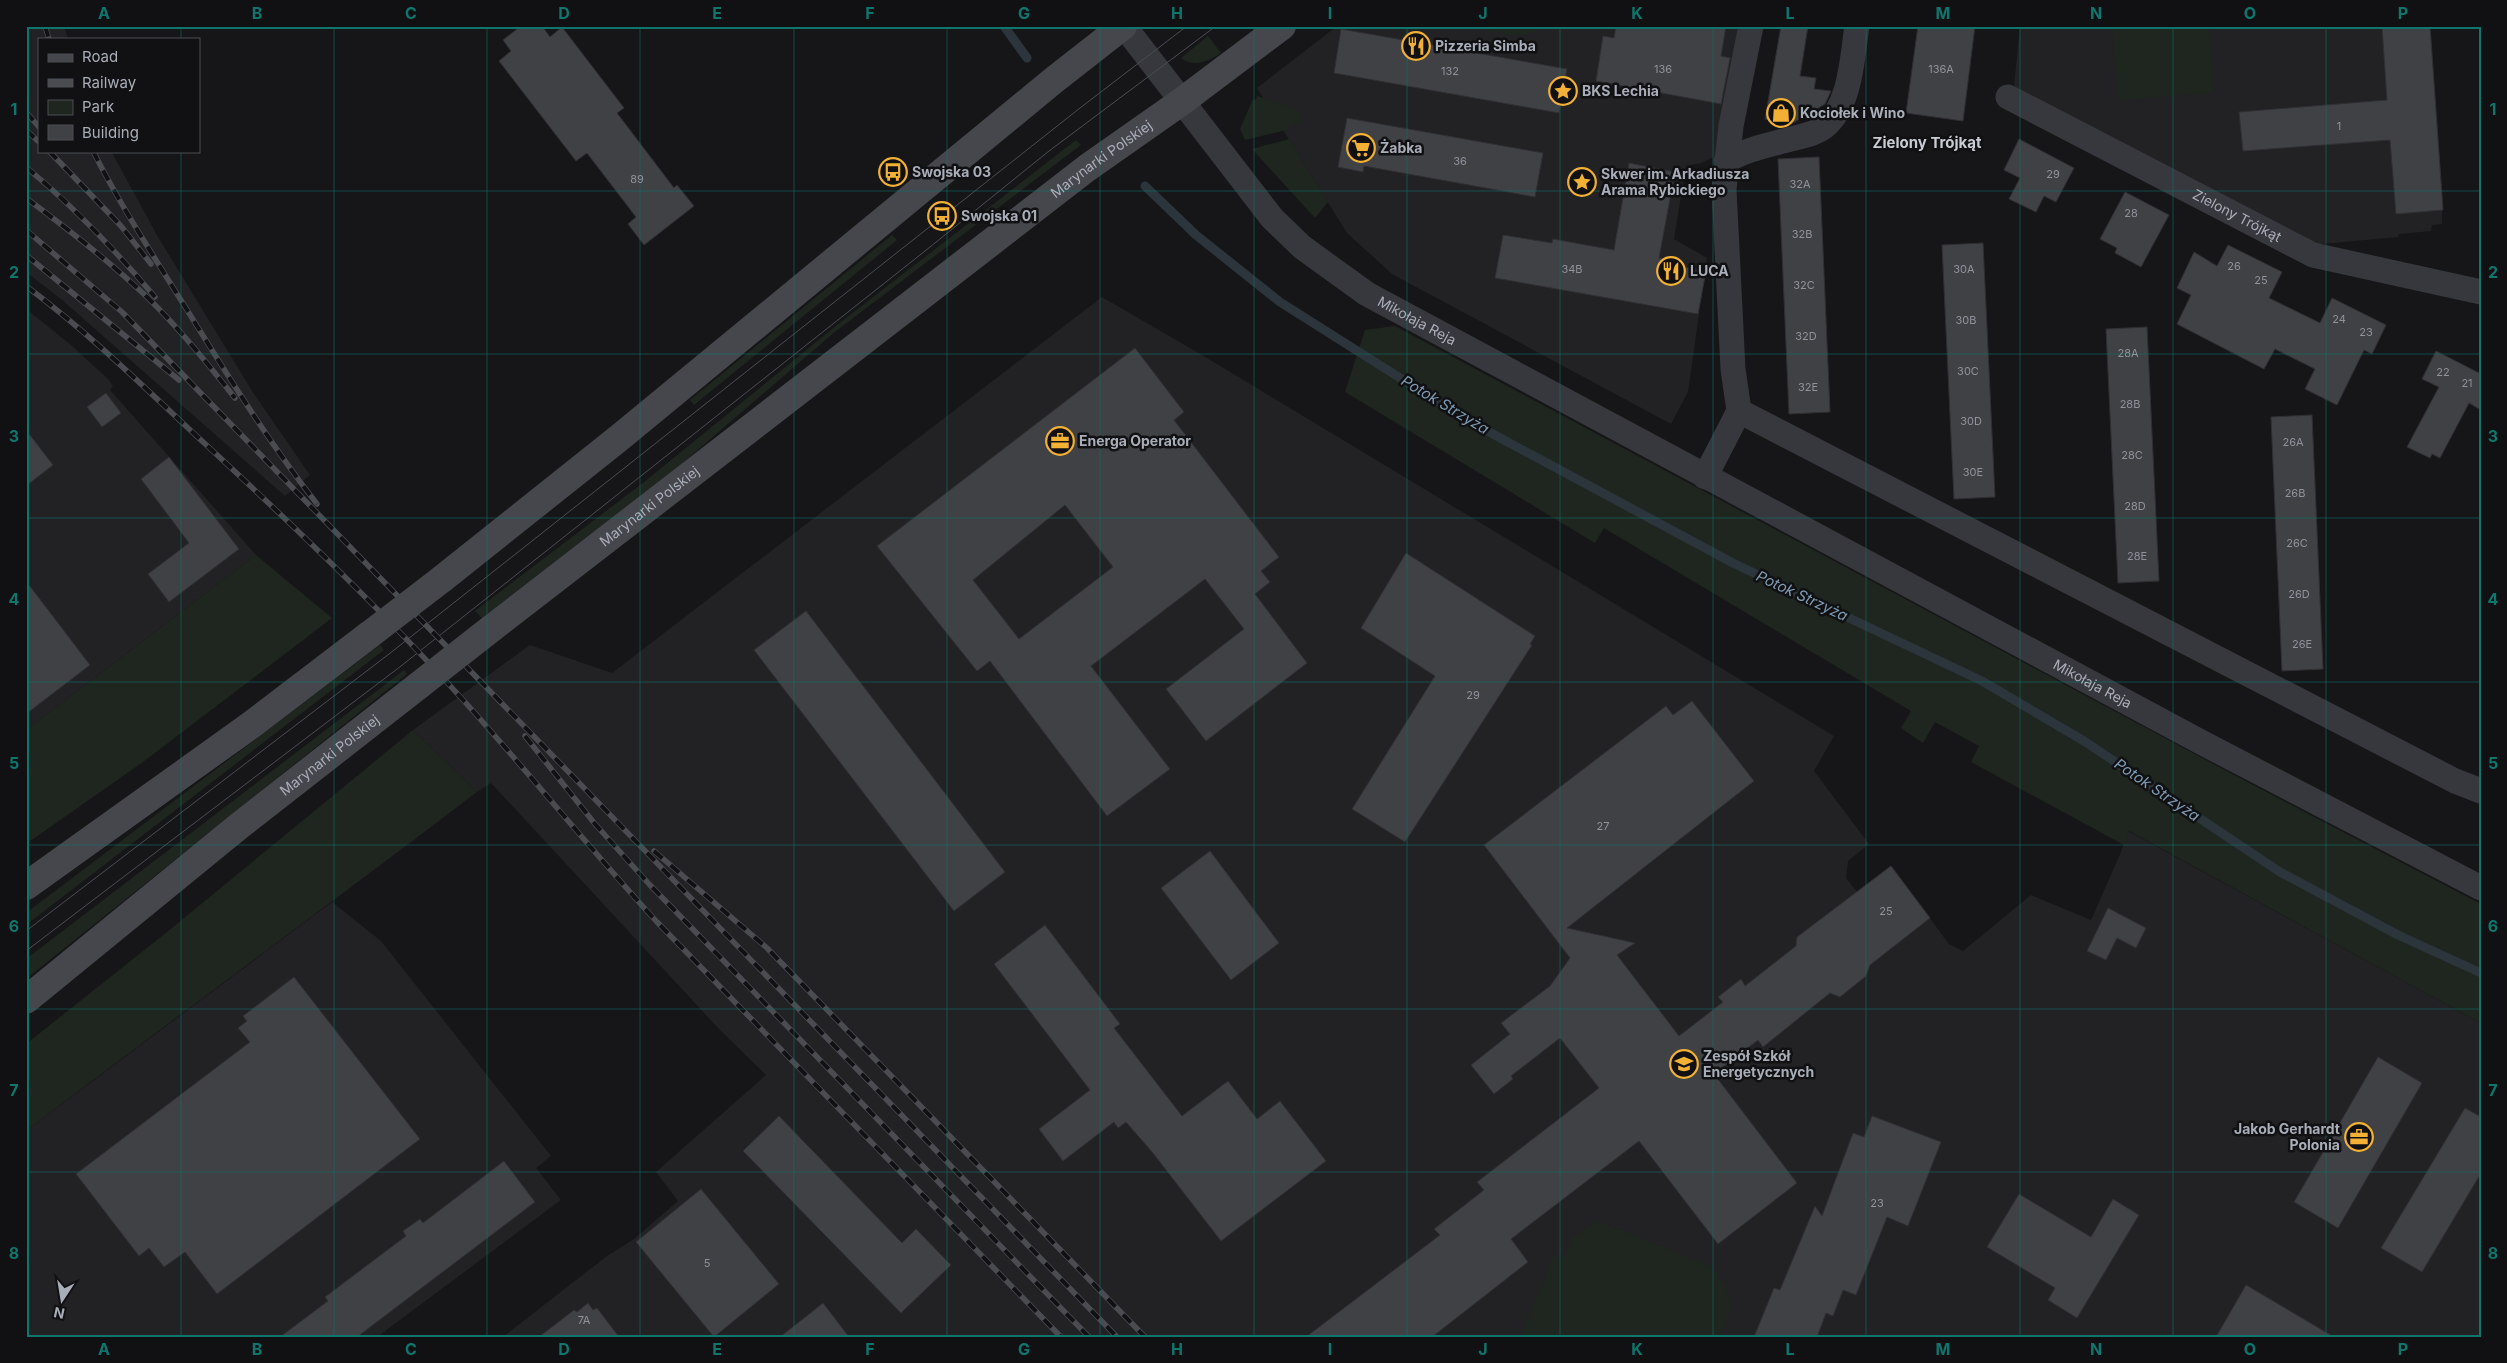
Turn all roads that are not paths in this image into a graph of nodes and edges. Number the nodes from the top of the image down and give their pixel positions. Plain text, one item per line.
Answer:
1 (1123, 26) edge
2 (1282, 26) edge
3 (1751, 26) edge
4 (1858, 26) edge
5 (2008, 97) dead end
6 (1181, 102) junction
7 (1726, 161) junction
8 (2481, 292) edge
9 (1739, 411) junction
10 (1705, 477) junction
11 (2481, 791) edge
12 (26, 886) edge
13 (2481, 888) edge
14 (26, 1000) edge

1 - 6 street, Mikołaja Reja
1 - 12 main road, bridge
2 - 6 main road, Marynarki Polskiej
3 - 7 street
4 - 7 street
5 - 8 street, Zielony Trójkąt
6 - 10 street, Mikołaja Reja
6 - 14 main road, Marynarki Polskiej, bridge
7 - 9 street
9 - 10 street
9 - 11 street
10 - 13 street, Mikołaja Reja

